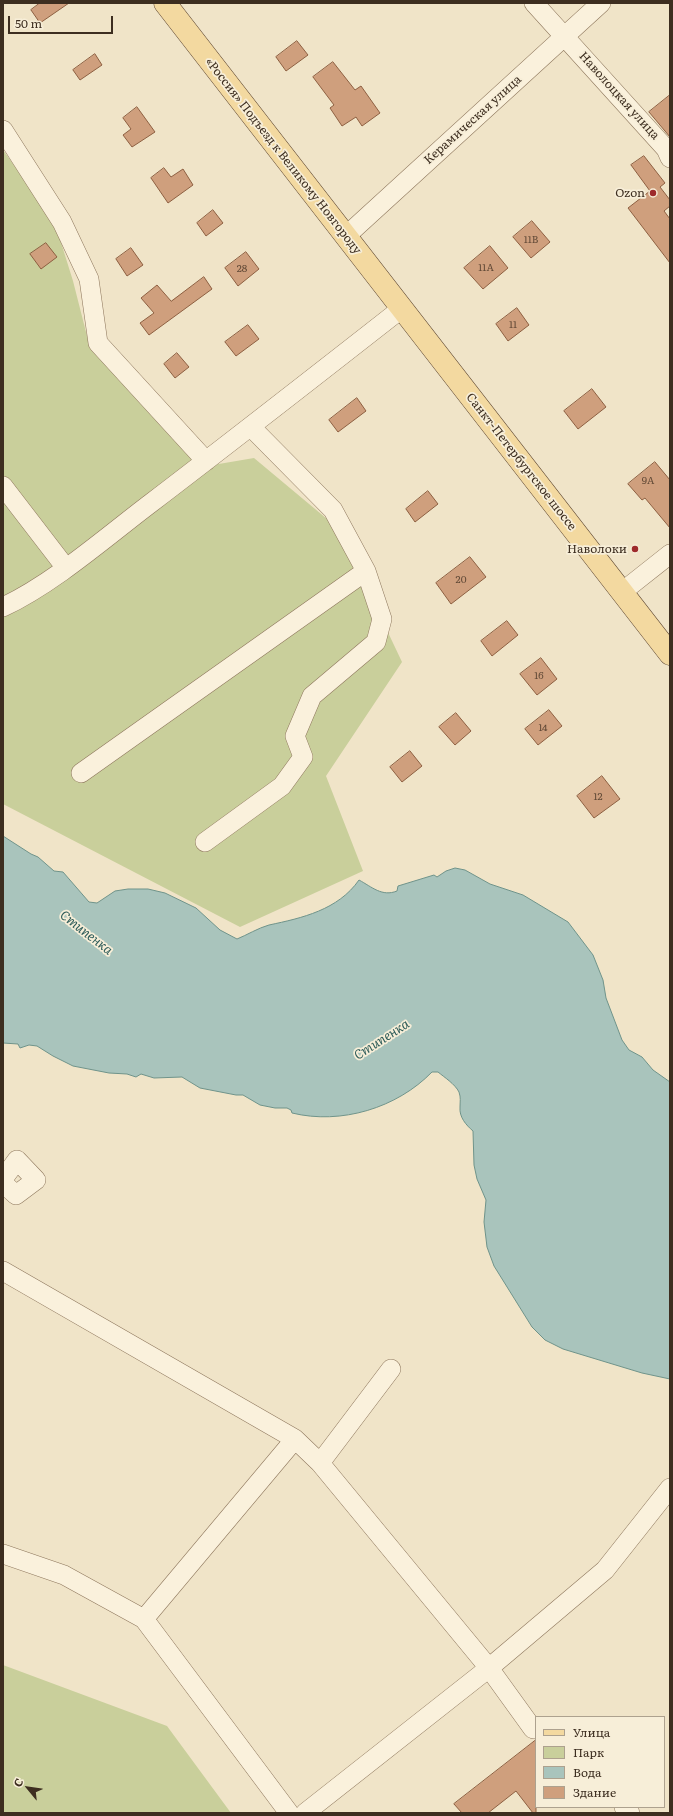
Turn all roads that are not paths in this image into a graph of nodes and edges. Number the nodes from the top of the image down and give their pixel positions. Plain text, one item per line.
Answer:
1 (165, 3) edge
2 (534, 3) edge
3 (601, 3) edge
4 (566, 36) junction
5 (3, 130) edge
6 (669, 151) edge
7 (346, 236) junction
8 (401, 309) junction
9 (251, 427) junction
10 (206, 461) junction
11 (3, 486) edge
12 (670, 554) edge
13 (66, 568) junction
14 (366, 571) junction
15 (622, 592) junction
16 (3, 607) edge
17 (670, 654) edge
18 (81, 773) dead end
19 (204, 842) dead end
20 (3, 1179) edge
21 (3, 1183) edge
22 (3, 1271) edge
23 (391, 1369) dead end
24 (294, 1439) junction
25 (320, 1463) junction
26 (670, 1488) edge
27 (3, 1554) edge
28 (144, 1619) junction
29 (489, 1668) junction
30 (535, 1728) edge
31 (289, 1813) edge
32 (305, 1813) edge

1 - 7 main road, «Россия» Подъезд к Великому Новгороду
2 - 4 street, Наволоцкая улица
3 - 4 street, Керамическая улица
4 - 6 street, Наволоцкая улица
4 - 7 street, Керамическая улица
5 - 10 street
7 - 8 main road, «Россия» Подъезд к Великому Новгороду
8 - 9 street
8 - 15 main road, Санкт-Петербургское шоссе
9 - 10 street
9 - 14 street
10 - 13 street
11 - 13 street
12 - 15 street
13 - 16 street
14 - 18 street
14 - 19 street
15 - 17 main road, Санкт-Петербургское шоссе
20 - 21 street
22 - 24 street
23 - 25 street
24 - 25 street
24 - 28 street
25 - 29 street
26 - 29 street
27 - 28 street
28 - 31 street
29 - 30 street
29 - 32 street

